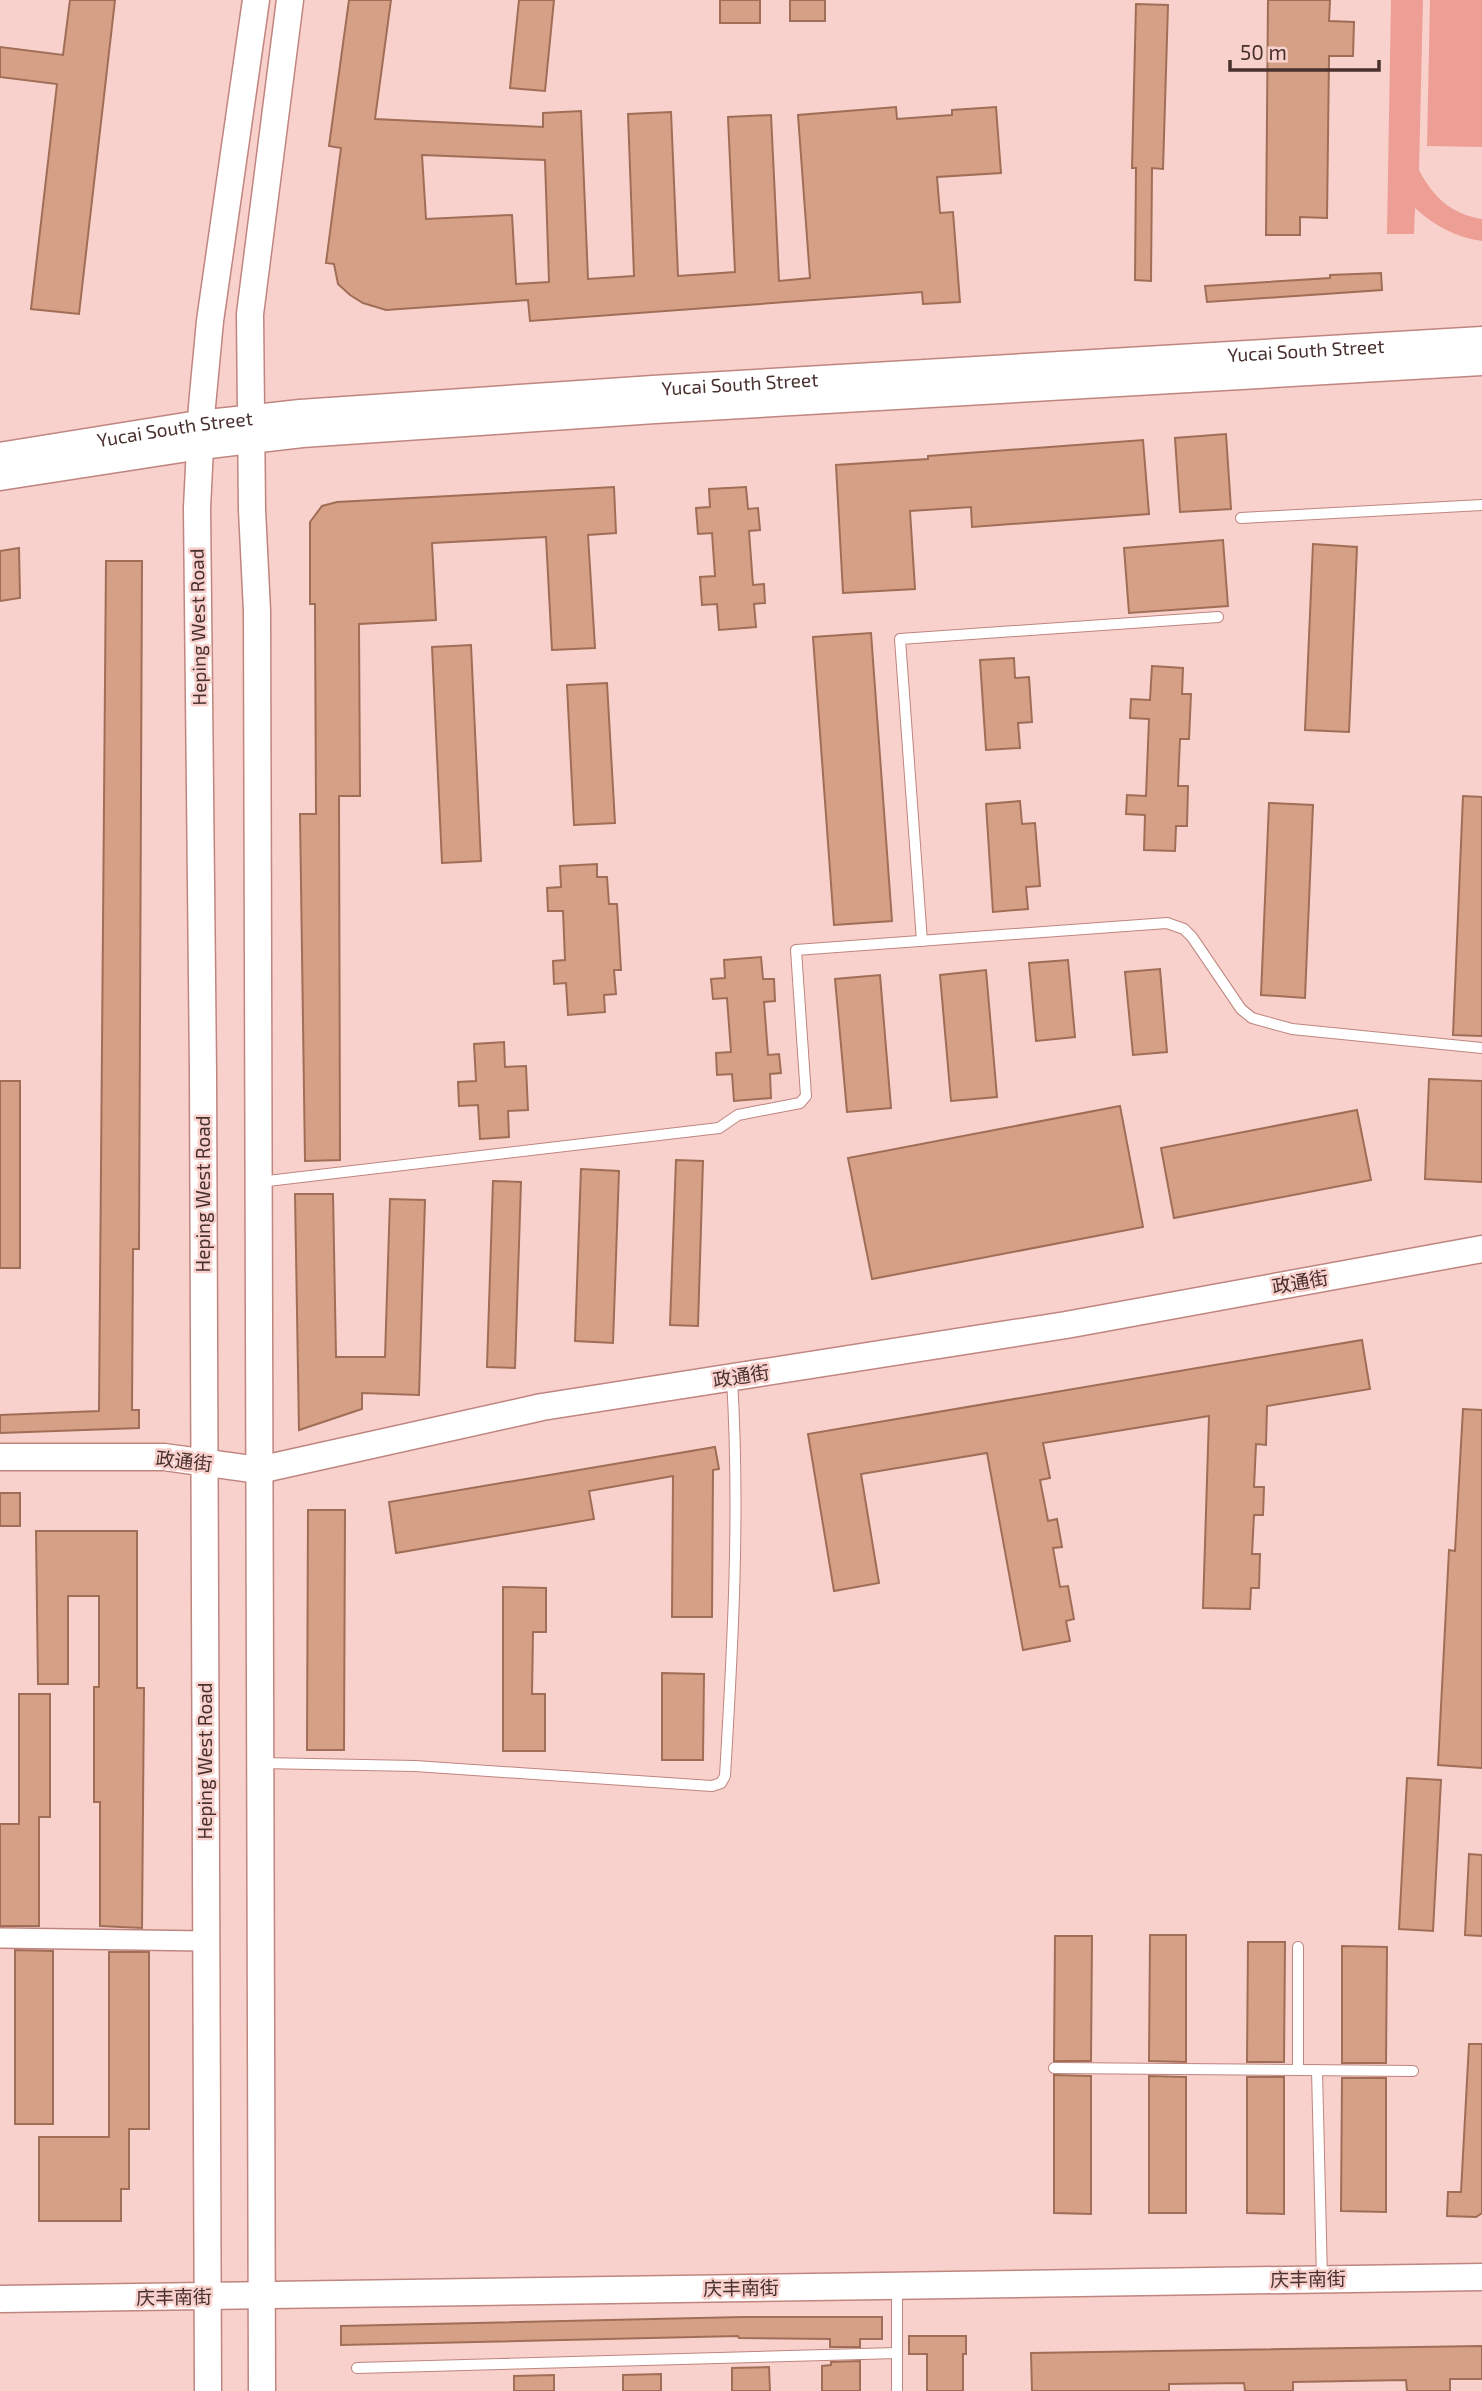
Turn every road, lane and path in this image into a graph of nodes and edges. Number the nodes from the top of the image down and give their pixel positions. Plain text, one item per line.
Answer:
1 (256, 0) edge
2 (290, 0) edge
3 (1482, 340) edge
4 (1482, 362) edge
5 (251, 429) junction
6 (200, 435) junction
7 (0, 456) edge
8 (0, 477) edge
9 (1482, 505) edge
10 (1241, 518) dead end
11 (1218, 617) dead end
12 (922, 940) junction
13 (1482, 1048) edge
14 (258, 1182) junction
15 (1482, 1249) edge
16 (731, 1377) junction
17 (0, 1457) edge
18 (204, 1462) junction
19 (259, 1470) junction
20 (260, 1763) junction
21 (0, 1938) edge
22 (206, 1941) junction
23 (1298, 1947) dead end
24 (1054, 2068) dead end
25 (1298, 2070) junction
26 (1317, 2070) junction
27 (1413, 2071) dead end
28 (1482, 2277) edge
29 (1322, 2279) junction
30 (897, 2286) junction
31 (262, 2295) junction
32 (207, 2296) junction
33 (0, 2299) edge
34 (897, 2353) junction
35 (357, 2368) dead end
36 (208, 2391) edge
37 (262, 2391) edge
38 (897, 2391) edge

1 - 6 main road, Heping West Road
2 - 5 main road
3 - 5 main road, Yucai South Street
4 - 5 main road, Yucai South Street
5 - 6 main road, Yucai South Street
5 - 14 main road
6 - 7 main road, Yucai South Street
6 - 8 main road, Yucai South Street
6 - 18 main road, Heping West Road
9 - 10 lane
11 - 12 lane
12 - 13 lane
12 - 14 lane
14 - 19 main road
15 - 16 main road, 政通街
16 - 19 main road, 政通街
16 - 20 lane
17 - 18 main road, 政通街
18 - 19 main road, 政通街
18 - 22 main road, Heping West Road
19 - 20 main road
20 - 31 main road
21 - 22 street
22 - 32 main road, Heping West Road
23 - 25 lane
24 - 25 lane
25 - 26 lane
26 - 27 lane
26 - 29 lane
28 - 29 main road, 庆丰南街
29 - 30 main road, 庆丰南街
30 - 31 main road, 庆丰南街
30 - 34 lane
31 - 32 main road, 庆丰南街
31 - 37 main road
32 - 33 main road, 庆丰南街
32 - 36 main road, Heping West Road
34 - 35 lane
34 - 38 lane

